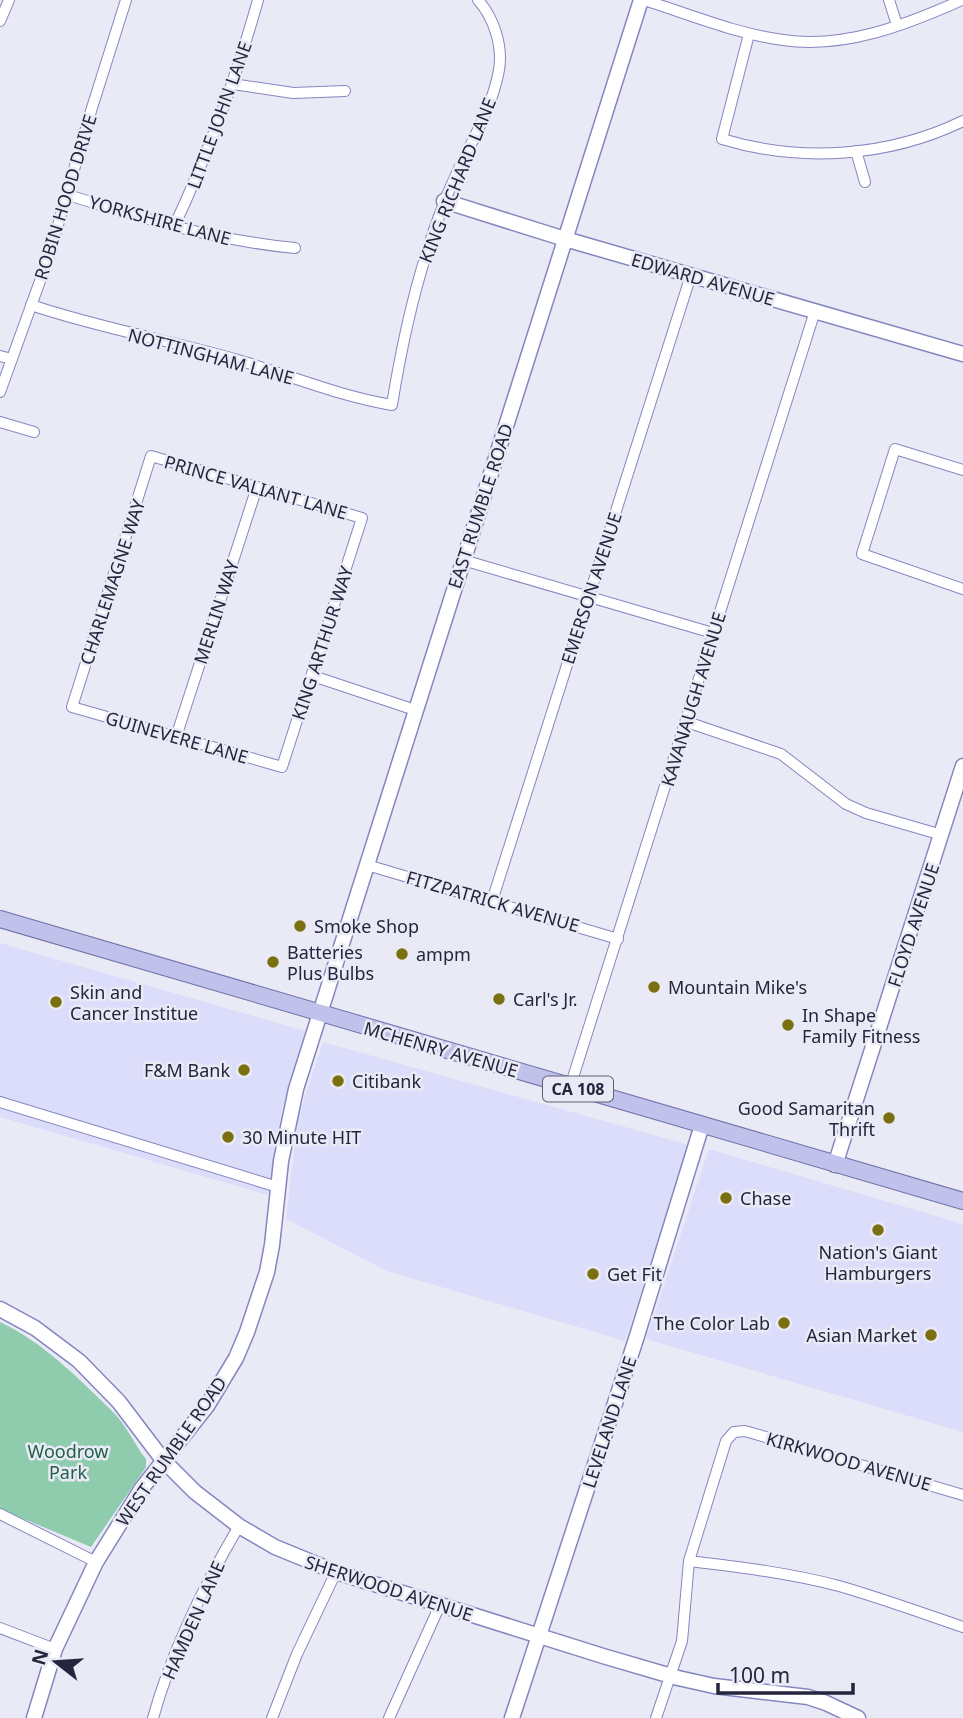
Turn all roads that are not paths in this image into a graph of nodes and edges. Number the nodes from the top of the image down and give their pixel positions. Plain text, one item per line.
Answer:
1 (9, 0) edge
2 (126, 0) edge
3 (258, 0) edge
4 (478, 0) edge
5 (643, 0) edge
6 (889, 0) edge
7 (962, 0) edge
8 (0, 21) edge
9 (897, 25) junction
10 (749, 34) junction
11 (233, 84) junction
12 (345, 91) dead end
13 (963, 121) edge
14 (856, 151) junction
15 (865, 182) dead end
16 (68, 195) junction
17 (444, 201) junction
18 (174, 228) junction
19 (565, 239) junction
20 (296, 248) dead end
21 (691, 275) junction
22 (31, 305) junction
23 (815, 311) junction
24 (963, 354) edge
25 (0, 356) edge
26 (12, 359) junction
27 (0, 392) edge
28 (391, 405) joint
29 (0, 422) edge
30 (34, 432) dead end
31 (151, 456) joint
32 (963, 470) edge
33 (257, 487) junction
34 (362, 518) joint
35 (463, 560) junction
36 (963, 589) edge
37 (589, 597) junction
38 (713, 633) junction
39 (313, 677) junction
40 (72, 707) joint
41 (415, 710) junction
42 (687, 722) junction
43 (176, 737) junction
44 (963, 766) edge
45 (282, 767) joint
46 (942, 835) junction
47 (367, 865) junction
48 (492, 901) junction
49 (0, 919) edge
50 (618, 939) junction
51 (321, 1013) junction
52 (570, 1087) junction
53 (0, 1102) edge
54 (702, 1125) junction
55 (835, 1164) junction
56 (278, 1187) junction
57 (963, 1201) edge
58 (0, 1309) edge
59 (163, 1460) junction
60 (963, 1495) edge
61 (0, 1514) edge
62 (239, 1526) junction
63 (689, 1561) junction
64 (96, 1562) junction
65 (336, 1572) junction
66 (440, 1605) junction
67 (963, 1627) edge
68 (0, 1628) edge
69 (539, 1637) junction
70 (55, 1649) junction
71 (670, 1676) junction
72 (34, 1718) edge
73 (153, 1718) edge
74 (272, 1718) edge
75 (389, 1718) edge
76 (512, 1718) edge
77 (656, 1718) edge
78 (858, 1718) edge

1 - 8 street
2 - 16 street, ROBIN HOOD DRIVE
3 - 11 street, LITTLE JOHN LANE
4 - 17 street, KING RICHARD LANE
5 - 10 street
5 - 19 street, EAST RUMBLE ROAD
6 - 9 street
7 - 9 street
9 - 10 street
10 - 14 street
11 - 12 street
11 - 18 street, LITTLE JOHN LANE
13 - 14 street
14 - 15 street
16 - 18 street, YORKSHIRE LANE
16 - 22 street, ROBIN HOOD DRIVE
17 - 19 street, EDWARD AVENUE
17 - 28 street, KING RICHARD LANE
18 - 20 street, YORKSHIRE LANE
19 - 21 street, EDWARD AVENUE
19 - 35 street, EAST RUMBLE ROAD
21 - 23 street, EDWARD AVENUE
21 - 37 street, EMERSON AVENUE
22 - 26 street, ROBIN HOOD DRIVE
22 - 28 street, NOTTINGHAM LANE
23 - 24 street, EDWARD AVENUE
23 - 38 street, KAVANAUGH AVENUE
25 - 26 street
26 - 27 street, ROBIN HOOD DRIVE
29 - 30 street
31 - 33 street, PRINCE VALIANT LANE
31 - 40 street, CHARLEMAGNE WAY
32 - 36 street
33 - 34 street, PRINCE VALIANT LANE
33 - 43 street, MERLIN WAY
34 - 39 street, KING ARTHUR WAY
35 - 37 street
35 - 41 street, EAST RUMBLE ROAD
37 - 38 street
37 - 48 street, EMERSON AVENUE
38 - 42 street, KAVANAUGH AVENUE
39 - 41 street
39 - 45 street, KING ARTHUR WAY
40 - 43 street, GUINEVERE LANE
41 - 47 street, EAST RUMBLE ROAD
42 - 46 street
42 - 50 street, KAVANAUGH AVENUE
43 - 45 street, GUINEVERE LANE
44 - 46 street, FLOYD AVENUE
46 - 55 street, FLOYD AVENUE
47 - 48 street, FITZPATRICK AVENUE
47 - 51 street, EAST RUMBLE ROAD
48 - 50 street, FITZPATRICK AVENUE
49 - 51 main road, MCHENRY AVENUE / CA 108
50 - 52 street, KAVANAUGH AVENUE
51 - 52 main road, MCHENRY AVENUE / CA 108
51 - 56 street, WEST RUMBLE ROAD
52 - 54 main road, MCHENRY AVENUE / CA 108
53 - 56 street
54 - 55 main road, MCHENRY AVENUE / CA 108
54 - 69 street, LEVELAND LANE
55 - 57 main road, MCHENRY AVENUE / CA 108
56 - 59 street, WEST RUMBLE ROAD
58 - 59 street, SHERWOOD AVENUE
59 - 62 street, SHERWOOD AVENUE
59 - 64 street, WEST RUMBLE ROAD
60 - 63 street, KIRKWOOD AVENUE
61 - 64 street
62 - 65 street, SHERWOOD AVENUE
62 - 73 street, HAMDEN LANE
63 - 67 street
63 - 71 street
64 - 70 street, WEST RUMBLE ROAD
65 - 66 street, SHERWOOD AVENUE
65 - 74 street
66 - 69 street, SHERWOOD AVENUE
66 - 75 street
68 - 70 street
69 - 71 street, SHERWOOD AVENUE
69 - 76 street, LEVELAND LANE
70 - 72 street, WEST RUMBLE ROAD
71 - 77 street
71 - 78 street, SHERWOOD AVENUE

